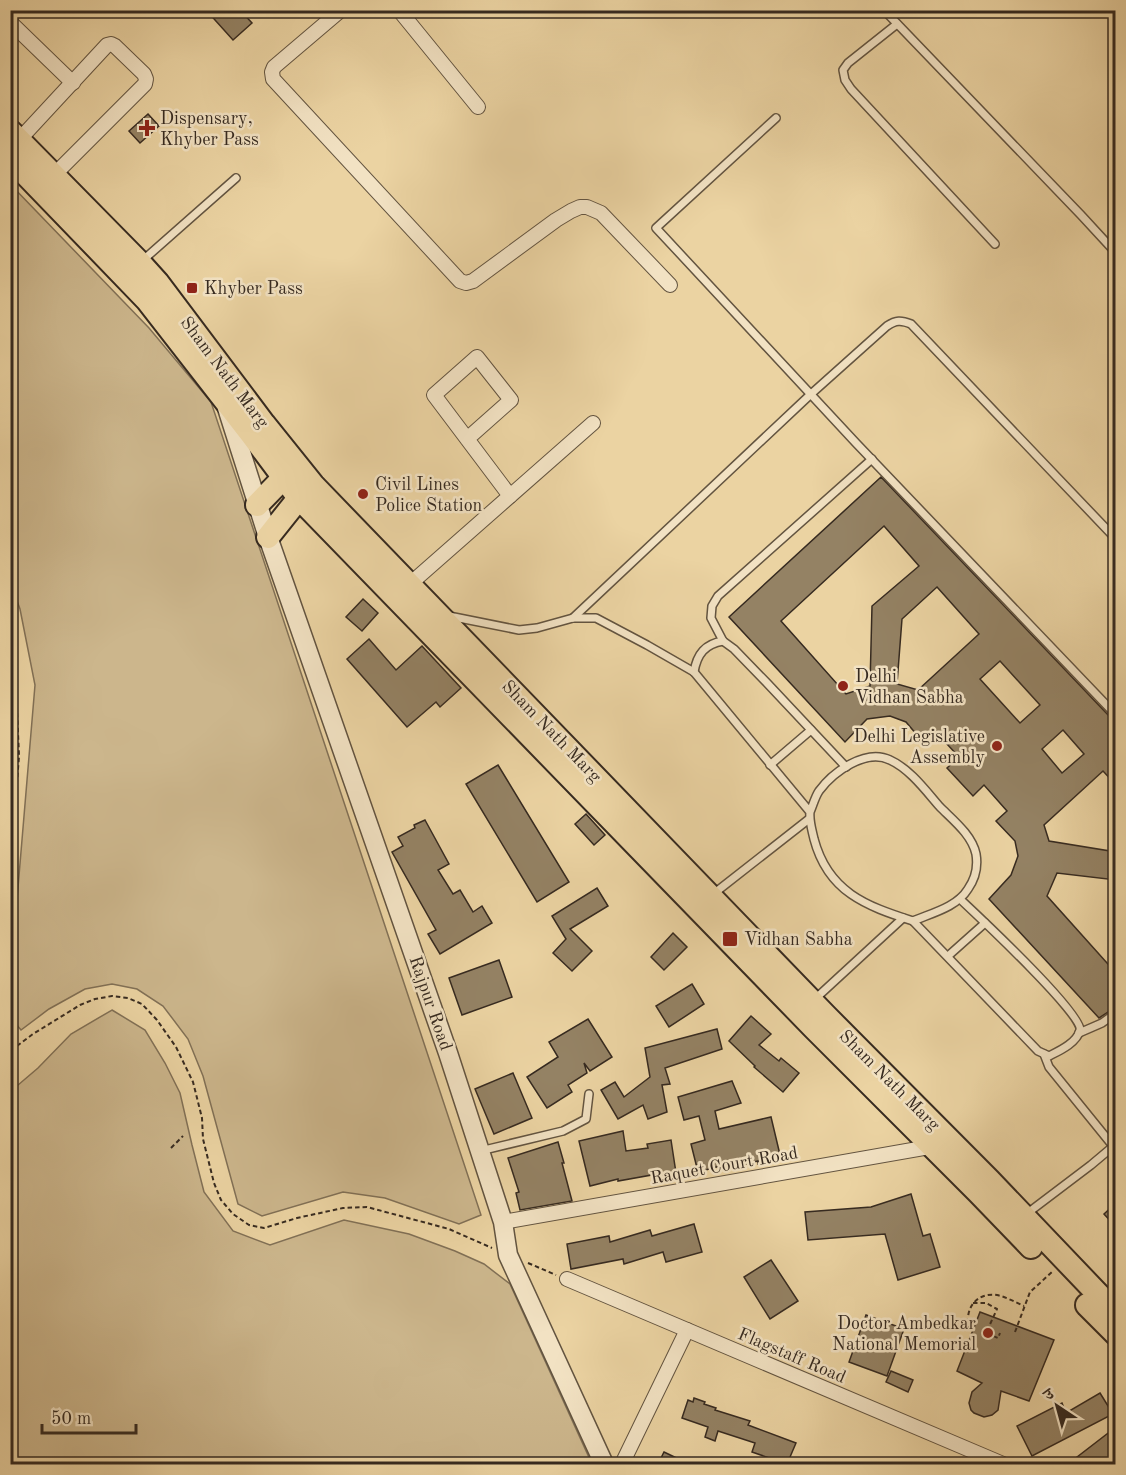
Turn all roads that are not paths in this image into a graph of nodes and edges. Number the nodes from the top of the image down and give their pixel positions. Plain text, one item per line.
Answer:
1 (341, 10) edge
2 (399, 10) edge
3 (884, 10) edge
4 (10, 22) edge
5 (897, 24) junction
6 (73, 82) junction
7 (478, 107) dead end
8 (776, 118) dead end
9 (13, 143) edge
10 (54, 175) junction
11 (237, 178) dead end
12 (995, 244) dead end
13 (1116, 253) edge
14 (140, 263) junction
15 (670, 285) dead end
16 (811, 394) junction
17 (224, 399) junction
18 (593, 423) dead end
19 (467, 439) junction
20 (872, 459) junction
21 (290, 471) junction
22 (306, 491) junction
23 (510, 496) junction
24 (257, 505) junction
25 (268, 537) junction
26 (1116, 538) edge
27 (410, 584) junction
28 (573, 618) junction
29 (432, 621) junction
30 (723, 640) junction
31 (694, 672) junction
32 (1116, 715) edge
33 (811, 730) junction
34 (770, 765) junction
35 (846, 767) junction
36 (606, 815) junction
37 (809, 815) junction
38 (619, 839) dead end
39 (960, 898) junction
40 (704, 902) junction
41 (903, 918) junction
42 (913, 921) junction
43 (985, 923) junction
44 (948, 956) junction
45 (805, 1007) junction
46 (1116, 1013) edge
47 (1079, 1033) junction
48 (1044, 1054) junction
49 (589, 1094) dead end
50 (941, 1143) junction
51 (1114, 1145) edge
52 (480, 1151) junction
53 (1018, 1221) junction
54 (503, 1222) junction
55 (567, 1280) road end
56 (1116, 1313) edge
57 (687, 1330) junction
58 (1116, 1334) edge
59 (604, 1464) edge
60 (622, 1464) edge
61 (1003, 1464) edge

1 - 15 street
2 - 7 street
3 - 5 lane
4 - 6 street
5 - 12 lane
5 - 13 lane
6 - 9 street
6 - 10 street
8 - 16 lane
9 - 10 main road, Sham Nath Marg
9 - 17 main road, Sham Nath Marg
10 - 14 main road, Sham Nath Marg
11 - 14 lane
14 - 21 main road, Sham Nath Marg
16 - 20 lane
16 - 26 lane
16 - 28 lane
17 - 21 main road, Sham Nath Marg
17 - 24 street, Rajpur Road
18 - 23 street
19 - 19 street
19 - 23 street
20 - 30 lane
20 - 32 lane
21 - 22 main road, Sham Nath Marg
21 - 24 main road
22 - 25 main road
22 - 27 main road, Sham Nath Marg
22 - 29 main road, Sham Nath Marg
23 - 27 street
24 - 25 street, Rajpur Road
25 - 52 street, Rajpur Road
27 - 29 main road, Sham Nath Marg
28 - 29 lane
28 - 31 lane
29 - 36 main road, Sham Nath Marg
29 - 40 main road, Sham Nath Marg
30 - 31 lane
30 - 33 lane
31 - 34 lane
33 - 34 lane
33 - 35 lane
34 - 37 lane
35 - 37 lane
35 - 39 lane
36 - 38 lane
36 - 40 main road, Sham Nath Marg
37 - 40 lane
37 - 41 lane
39 - 42 lane
39 - 43 lane
40 - 45 main road, Sham Nath Marg
40 - 45 main road, Sham Nath Marg
41 - 42 lane
41 - 45 lane
42 - 44 lane
43 - 44 lane
43 - 47 lane
44 - 48 lane
45 - 50 main road, Sham Nath Marg
46 - 47 lane
47 - 48 lane
48 - 51 lane
49 - 52 lane
50 - 53 main road, Sham Nath Marg
50 - 54 street, Raquet Court Road
51 - 53 lane
52 - 54 street, Rajpur Road
53 - 56 main road, Sham Nath Marg
53 - 58 main road, Sham Nath Marg
54 - 59 street, Rajpur Road
55 - 57 street, Flagstaff Road
57 - 60 street
57 - 61 street, Flagstaff Road

